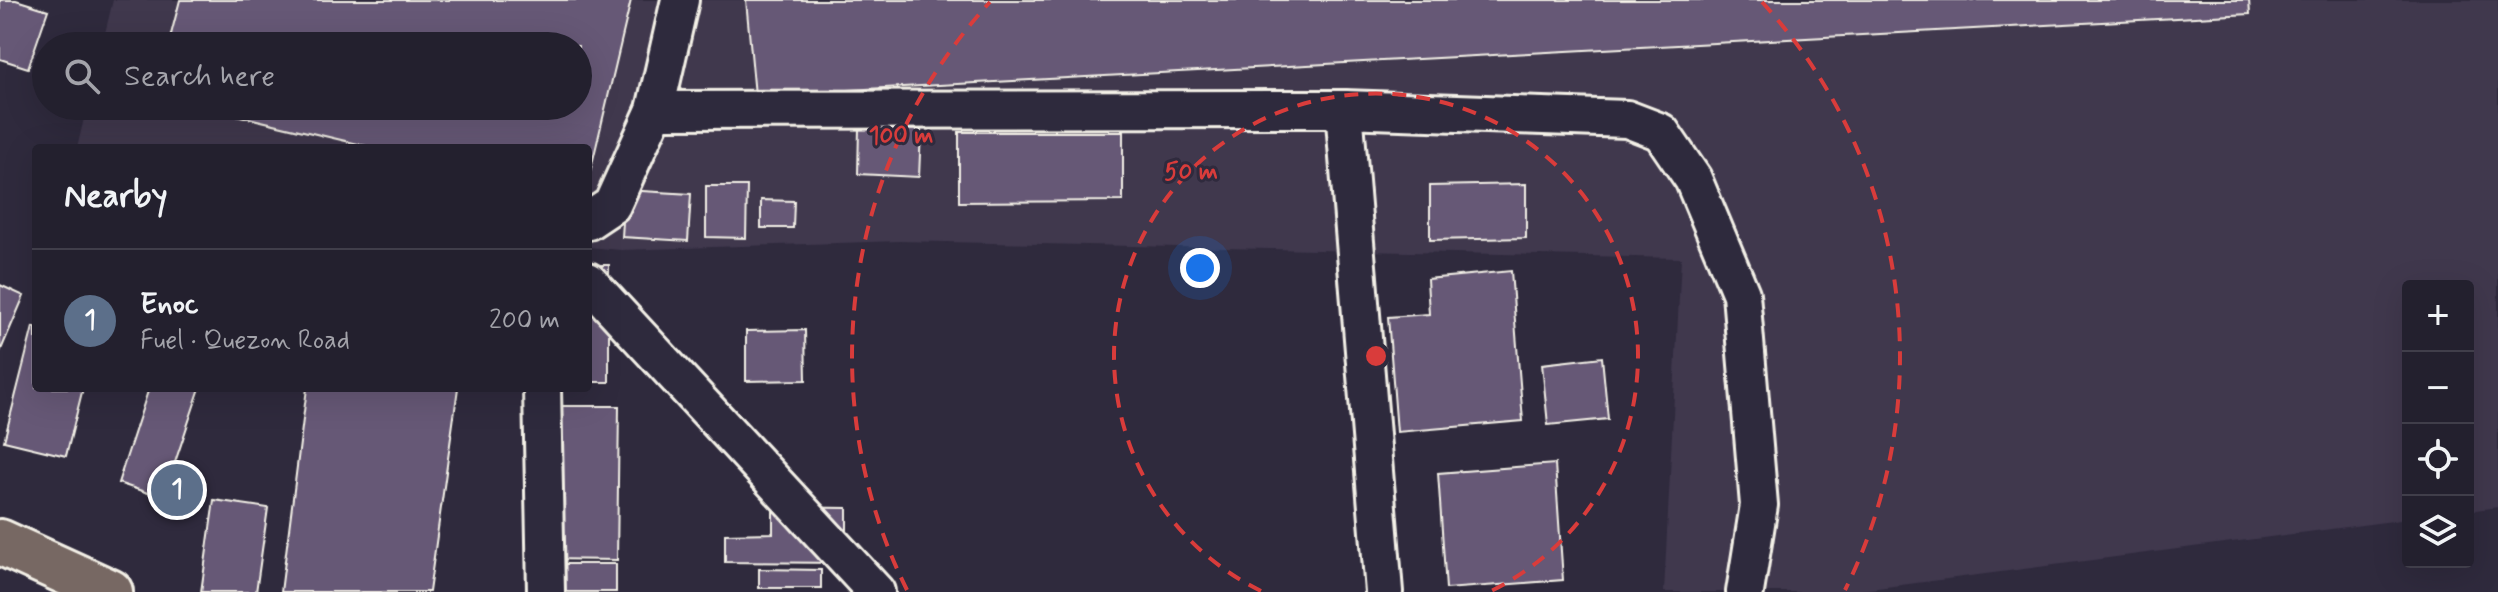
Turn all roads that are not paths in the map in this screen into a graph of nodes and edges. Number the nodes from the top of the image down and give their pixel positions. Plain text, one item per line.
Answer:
1 (680, 0) edge
2 (1344, 109) junction
3 (655, 110) junction
4 (592, 218) edge
5 (592, 285) edge
6 (542, 392) edge
7 (0, 542) edge
8 (110, 592) edge
9 (546, 592) edge
10 (876, 592) edge
11 (1384, 592) edge
12 (1745, 592) edge

1 - 3 lane
2 - 3 lane
2 - 11 lane
2 - 12 lane
3 - 4 lane
5 - 10 lane
6 - 9 lane
7 - 8 main road

